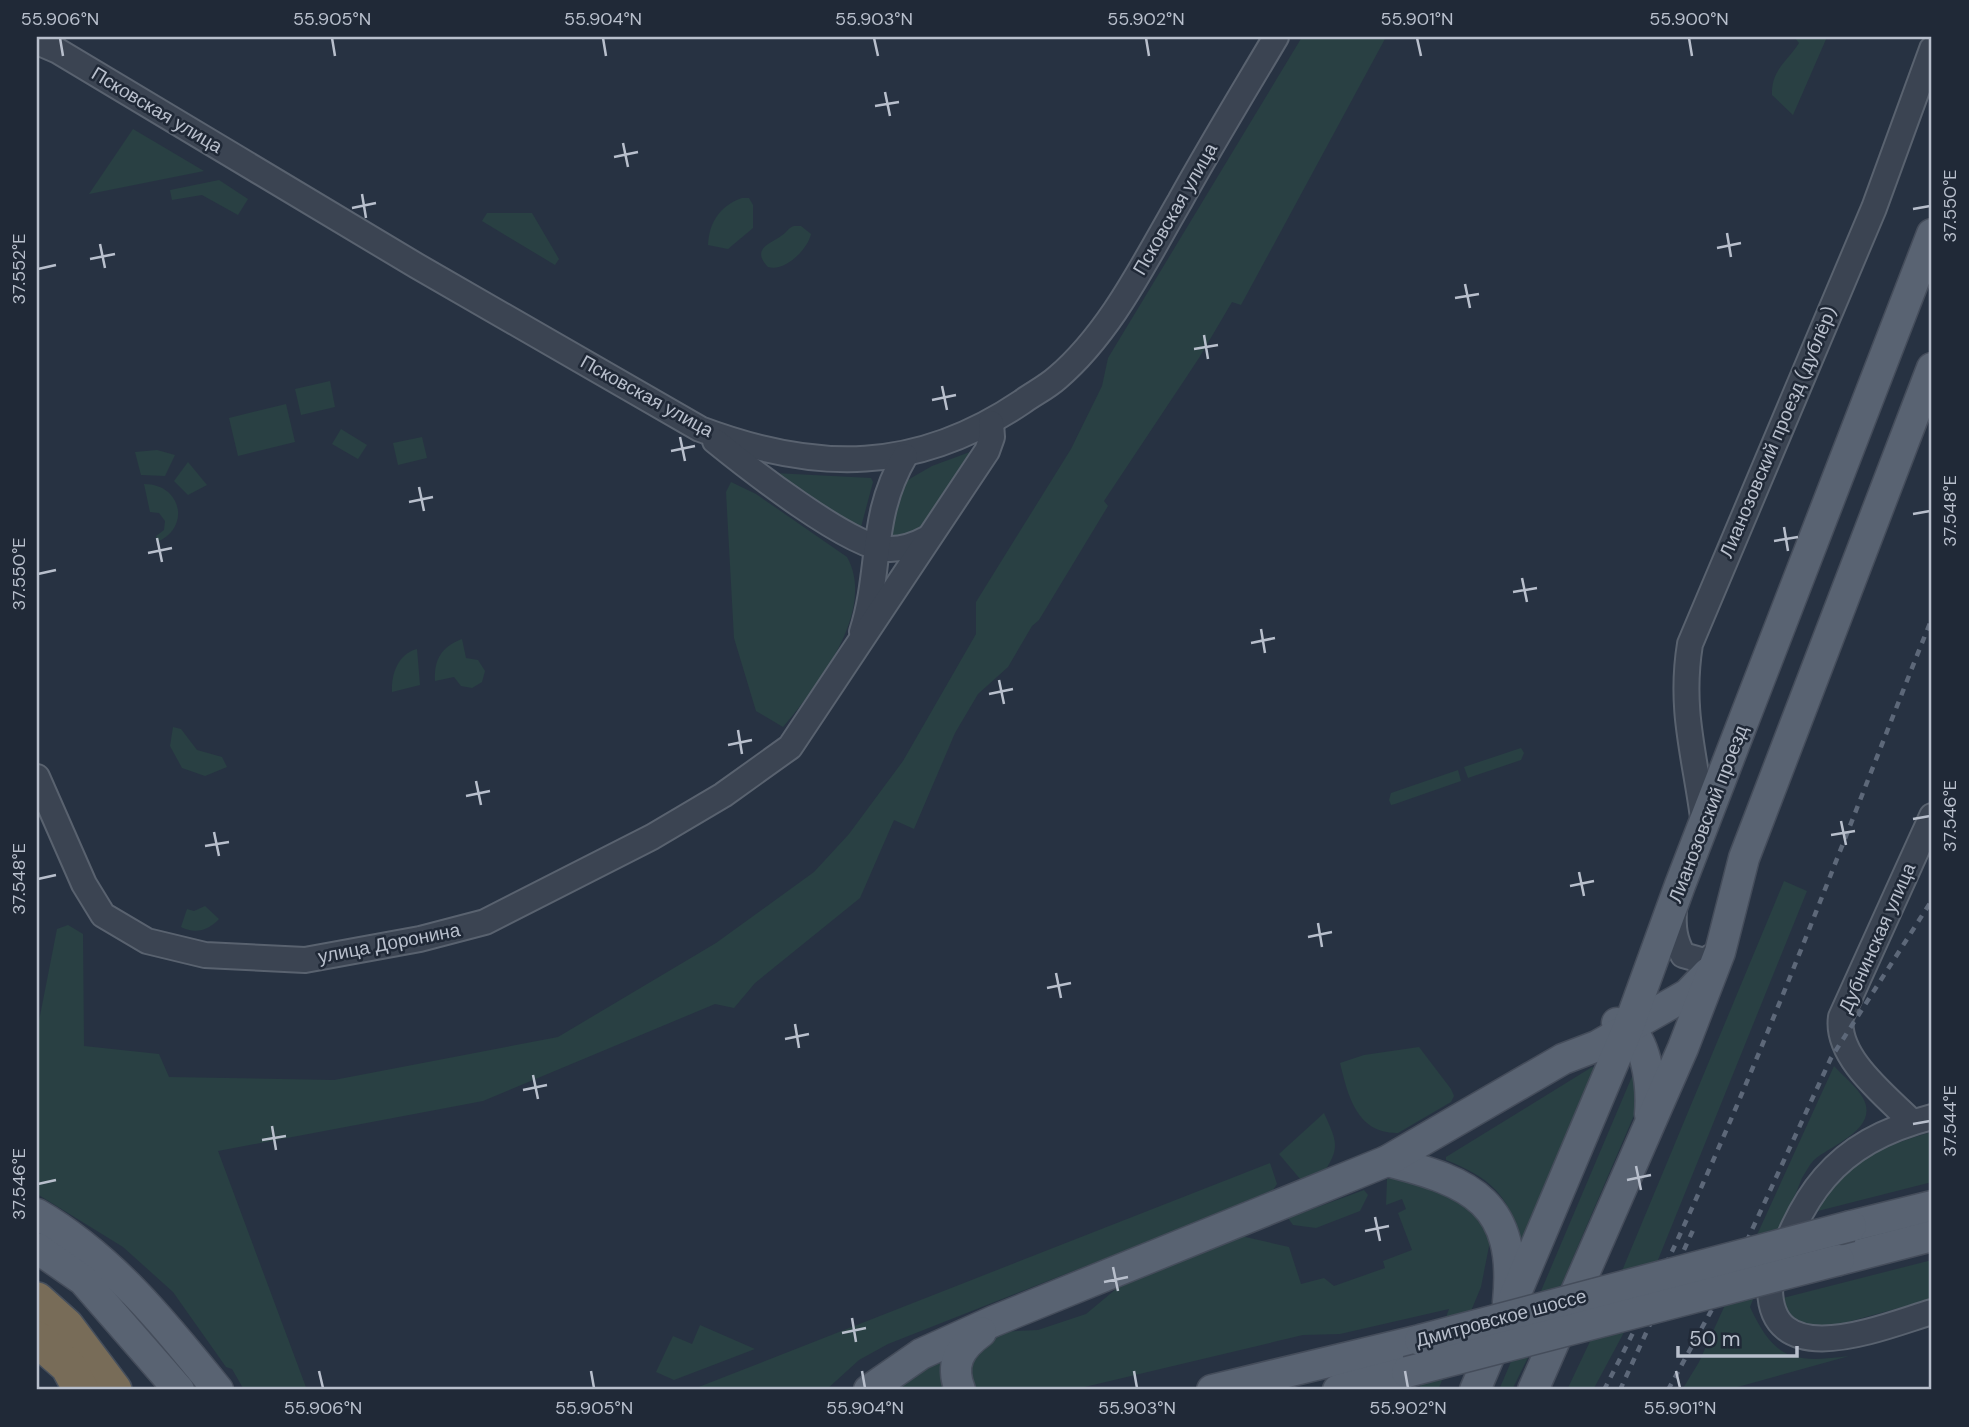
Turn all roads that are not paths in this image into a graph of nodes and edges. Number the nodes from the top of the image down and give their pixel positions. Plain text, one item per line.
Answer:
1 (1276, 37) edge
2 (49, 43) edge
3 (1932, 50) edge
4 (1932, 234) edge
5 (1932, 368) edge
6 (991, 423) junction
7 (701, 429) junction
8 (905, 456) junction
9 (843, 532) junction
10 (928, 538) junction
11 (875, 547) junction
12 (869, 600) junction
13 (855, 652) junction
14 (37, 776) edge
15 (1932, 816) edge
16 (1704, 825) junction
17 (1674, 901) junction
18 (1718, 957) junction
19 (1615, 1027) junction
20 (1922, 1119) edge
21 (1650, 1122) junction
22 (1387, 1161) junction
23 (1932, 1206) edge
24 (37, 1214) edge
25 (1932, 1236) edge
26 (37, 1248) edge
27 (1932, 1251) edge
28 (1836, 1268) junction
29 (37, 1300) edge
30 (1932, 1312) edge
31 (1507, 1319) junction
32 (994, 1321) junction
33 (37, 1339) edge
34 (1400, 1383) edge
35 (81, 1390) edge
36 (114, 1390) edge
37 (179, 1390) edge
38 (218, 1390) edge
39 (869, 1390) edge
40 (960, 1390) edge
41 (1212, 1390) edge
42 (1338, 1390) edge
43 (1475, 1390) edge
44 (1533, 1390) edge

1 - 6 street, Псковская улица
2 - 7 street, Псковская улица
3 - 16 street, Лианозовский проезд (дублёр)
4 - 16 main road, Лианозовский проезд
5 - 18 main road
6 - 8 street, Псковская улица
6 - 10 street
7 - 8 street, Псковская улица
7 - 9 street
8 - 11 street
9 - 11 street
9 - 12 street
10 - 11 street
10 - 13 street
11 - 12 street
12 - 13 street
13 - 14 street, улица Доронина
15 - 20 street, Дубнинская улица
16 - 17 main road, Лианозовский проезд
17 - 18 street
17 - 19 main road, Лианозовский проезд
18 - 19 main road
18 - 21 main road
19 - 21 main road
19 - 22 main road
19 - 31 main road
20 - 30 street
21 - 44 main road
22 - 31 main road
22 - 32 main road
23 - 41 main road, Дмитровское шоссе, bridge
24 - 38 main road
25 - 28 main road, Дмитровское шоссе
26 - 37 main road
27 - 28 street
28 - 34 main road, Дмитровское шоссе, bridge
29 - 36 highway
31 - 43 main road
32 - 39 main road
32 - 40 main road
33 - 35 highway
34 - 42 main road, Дмитровское шоссе

